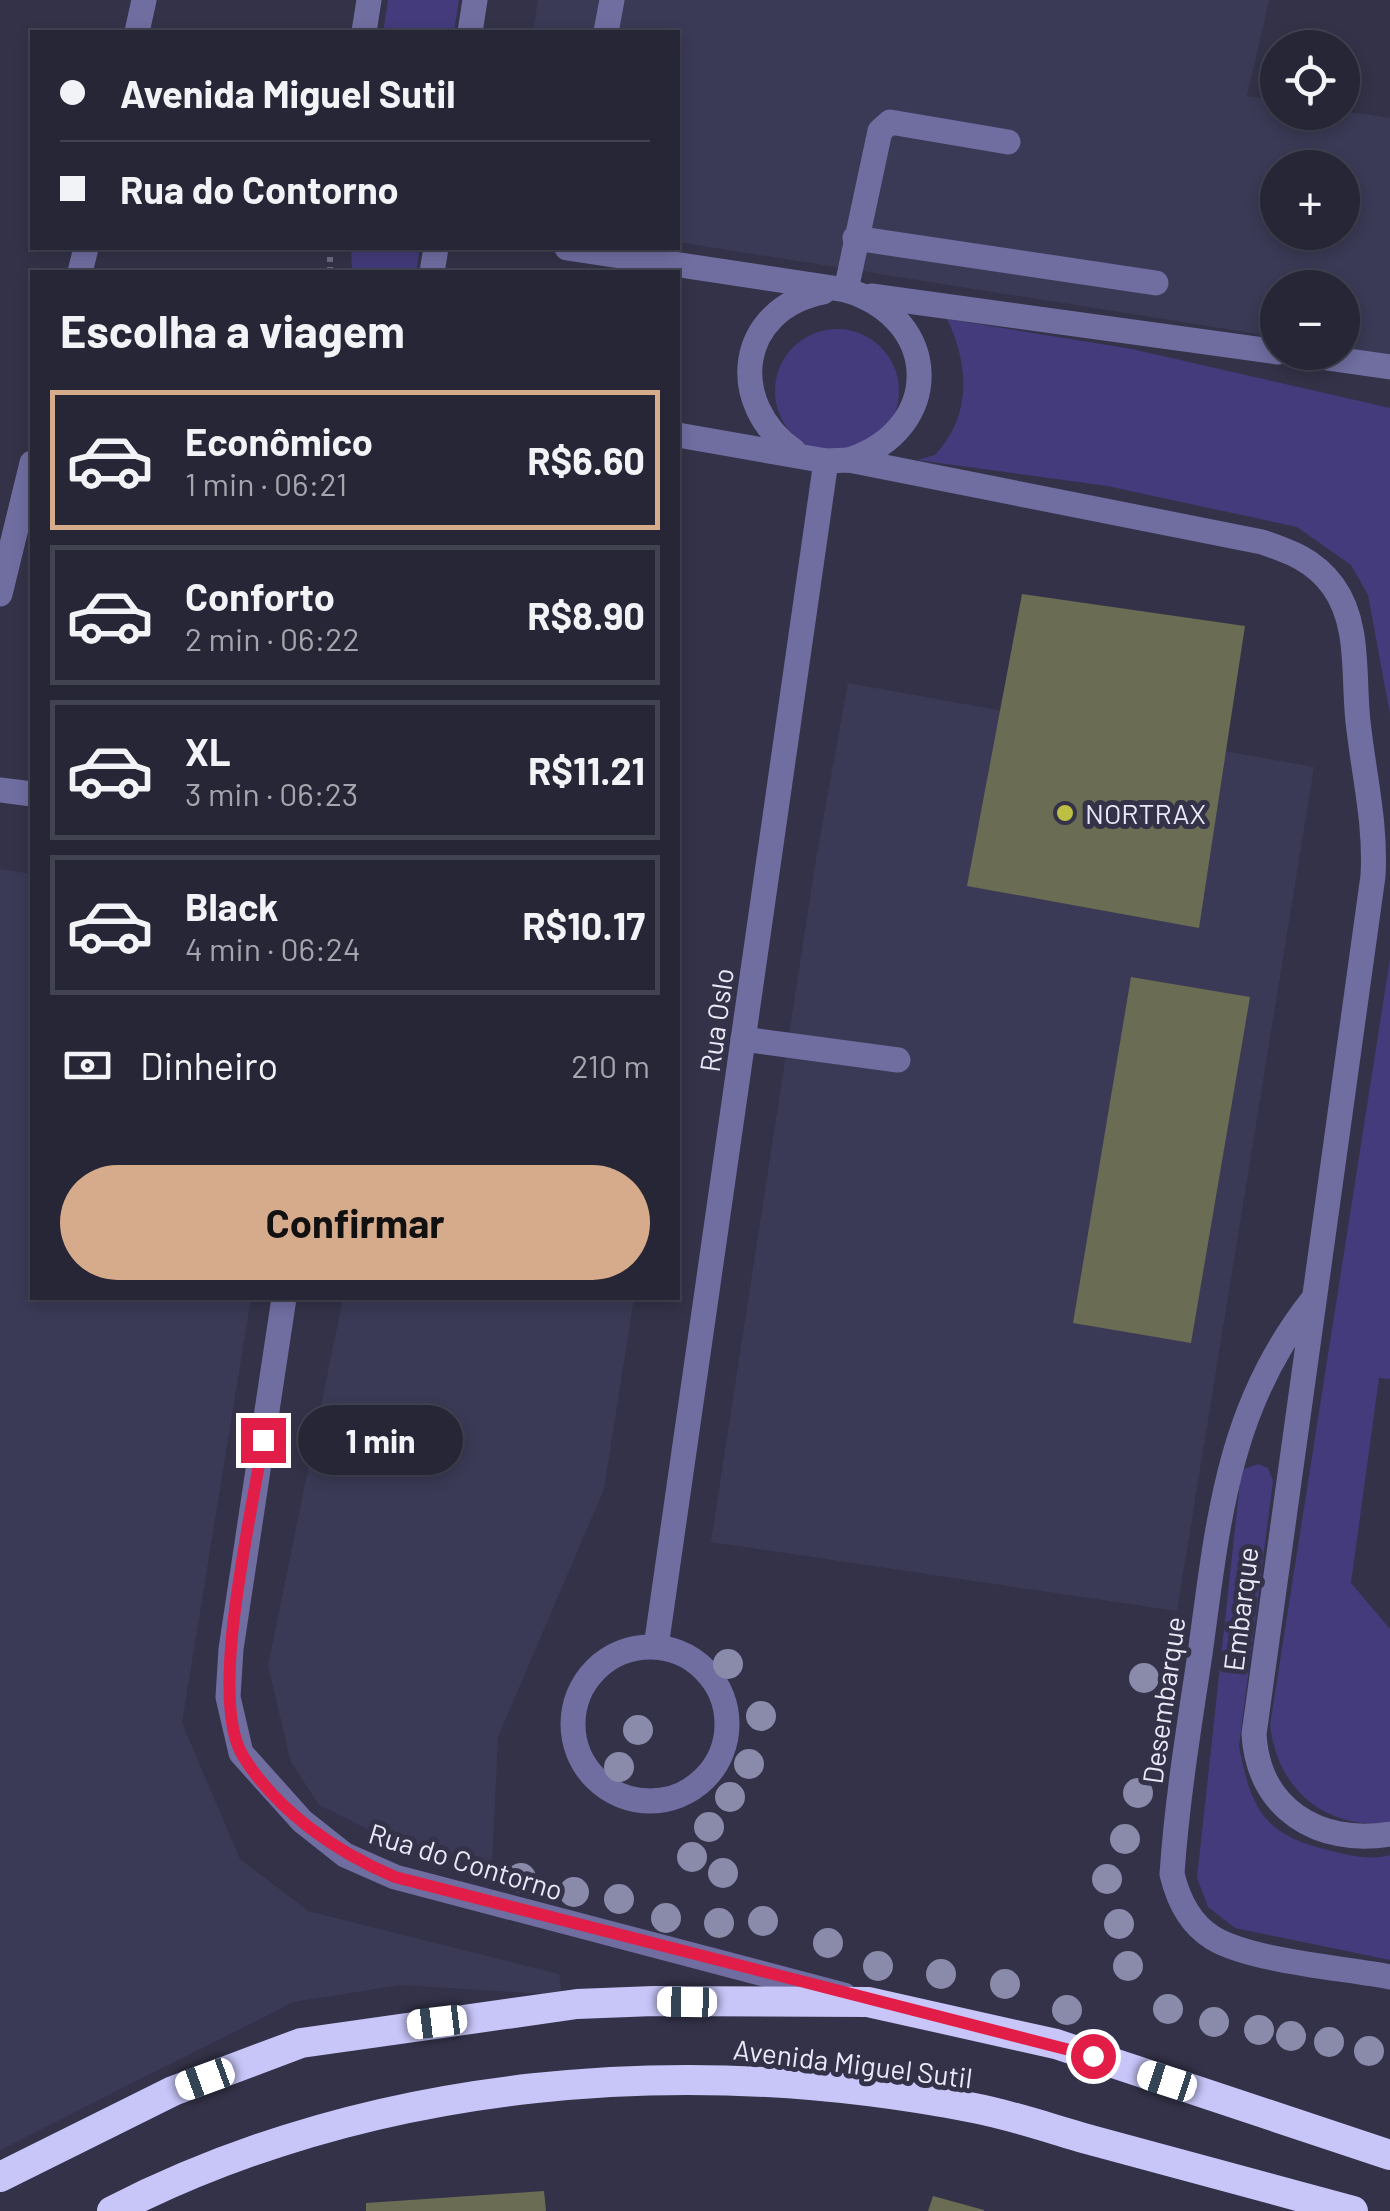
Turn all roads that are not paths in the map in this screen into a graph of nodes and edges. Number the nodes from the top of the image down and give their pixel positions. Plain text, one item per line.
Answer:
1 (144, 0) edge
2 (370, 0) edge
3 (475, 0) edge
4 (612, 0) edge
5 (136, 30) edge
6 (364, 30) edge
7 (470, 30) edge
8 (606, 30) edge
9 (1008, 142) dead end
10 (855, 238) junction
11 (581, 250) edge
12 (1156, 283) dead end
13 (846, 291) junction
14 (1260, 349) edge
15 (1360, 363) edge
16 (1390, 367) edge
17 (680, 434) edge
18 (798, 454) junction
19 (837, 461) junction
20 (30, 471) edge
21 (0, 594) edge
22 (0, 790) edge
23 (30, 794) edge
24 (744, 1039) junction
25 (898, 1060) dead end
26 (1314, 1298) junction
27 (284, 1300) edge
28 (656, 1647) junction
29 (1390, 1834) edge
30 (1390, 1977) edge
31 (868, 2002) junction
32 (1390, 2155) edge
33 (0, 2176) edge
34 (112, 2211) edge
35 (1353, 2211) edge

1 - 5 street
2 - 6 street
3 - 7 street
4 - 8 street
9 - 10 street
10 - 12 street
10 - 13 street
11 - 13 street
13 - 14 street
13 - 18 street
13 - 19 street
15 - 16 street
17 - 18 street
18 - 19 street
19 - 24 street, Rua Oslo
19 - 26 street, Embarque
20 - 21 street
22 - 23 street
24 - 25 street
24 - 28 street, Rua Oslo
26 - 29 street, Embarque
26 - 30 street, Desembarque
27 - 31 street, Rua do Contorno
28 - 28 street
31 - 32 highway, Avenida Miguel Sutil
31 - 33 highway, Avenida Miguel Sutil
34 - 35 highway, Avenida Miguel Sutil

